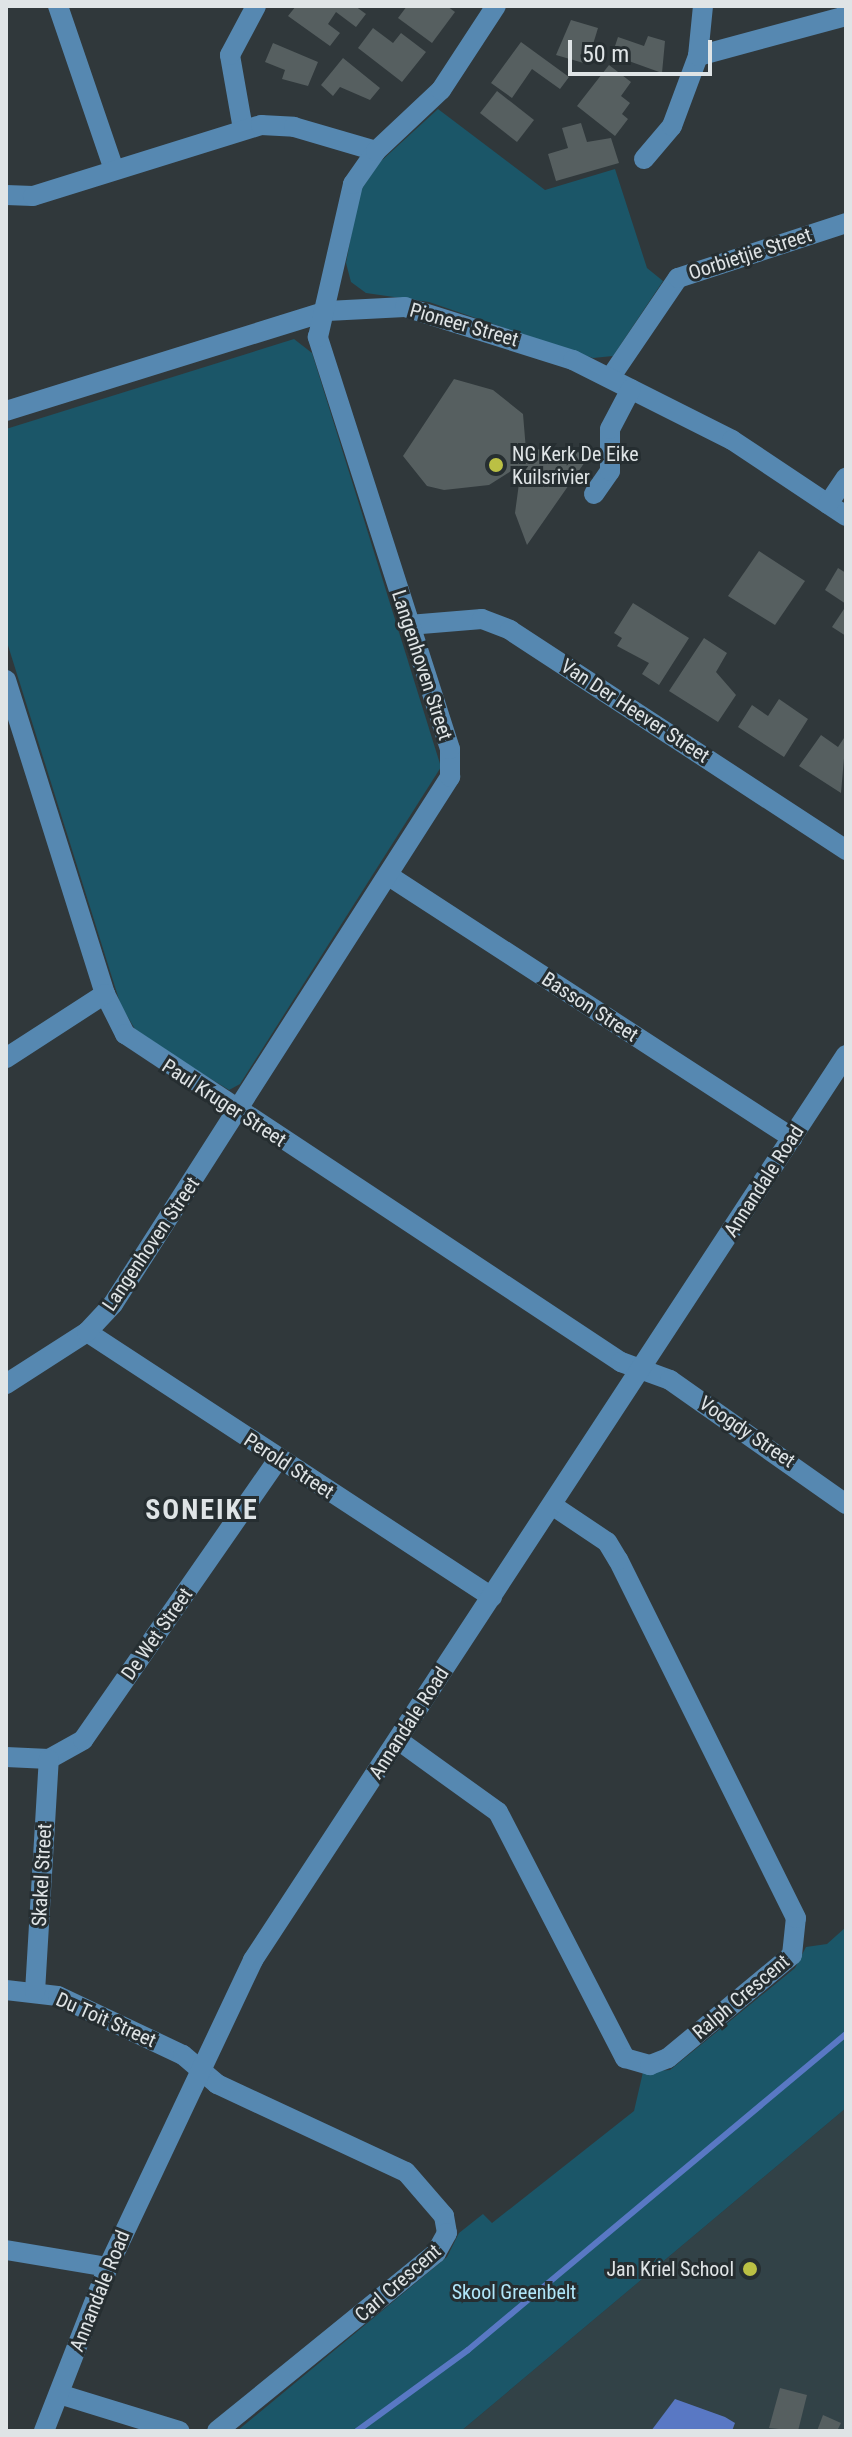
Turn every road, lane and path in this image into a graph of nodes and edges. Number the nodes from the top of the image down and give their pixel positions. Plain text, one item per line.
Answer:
1 (58, 6) edge
2 (256, 6) edge
3 (496, 6) edge
4 (703, 6) edge
5 (846, 16) edge
6 (698, 56) junction
7 (243, 129) junction
8 (376, 151) junction
9 (644, 159) dead end
10 (114, 170) junction
11 (6, 195) edge
12 (846, 223) edge
13 (327, 311) junction
14 (610, 378) junction
15 (631, 389) junction
16 (6, 411) edge
17 (846, 477) edge
18 (594, 494) dead end
19 (837, 510) edge
20 (409, 625) junction
21 (6, 680) edge
22 (846, 850) edge
23 (389, 876) junction
24 (105, 994) junction
25 (846, 1055) edge
26 (6, 1058) edge
27 (238, 1112) junction
28 (792, 1138) junction
29 (87, 1332) junction
30 (642, 1369) junction
31 (6, 1384) edge
32 (278, 1459) junction
33 (843, 1490) edge
34 (552, 1505) junction
35 (492, 1597) junction
36 (398, 1740) junction
37 (6, 1757) edge
38 (49, 1759) junction
39 (6, 1990) edge
40 (35, 1992) junction
41 (200, 2070) junction
42 (6, 2250) edge
43 (108, 2267) junction
44 (59, 2394) junction
45 (44, 2431) edge
46 (179, 2431) edge
47 (217, 2431) edge

1 - 10 street
2 - 7 street
3 - 8 street, Langenhoven Street
4 - 6 street
5 - 6 street
6 - 9 street
7 - 8 street
7 - 10 street
8 - 13 street, Langenhoven Street
10 - 11 street
12 - 14 street, Oorbietjie Street
13 - 14 street, Pioneer Street
13 - 16 street, Pioneer Street
13 - 20 street, Langenhoven Street
14 - 15 street, Pioneer Street
15 - 18 street
15 - 19 street, Pioneer Street
17 - 19 street
20 - 22 street, Van Der Heever Street
20 - 23 street, Langenhoven Street
21 - 24 street, Paul Kruger Street
23 - 27 street, Langenhoven Street
23 - 28 street, Basson Street
24 - 26 street
24 - 27 street, Paul Kruger Street
25 - 28 street, Annandale Road
27 - 29 street, Langenhoven Street
27 - 30 street, Paul Kruger Street
28 - 30 street, Annandale Road
29 - 31 street, Langenhoven Street
29 - 32 street, Perold Street
30 - 33 street, Voogdy Street
30 - 34 street, Annandale Road
32 - 35 street, Perold Street
32 - 38 street, De Wet Street
34 - 35 street, Annandale Road
34 - 36 street, Ralph Crescent
35 - 36 street, Annandale Road
36 - 41 street, Annandale Road
37 - 38 street
38 - 40 street, Skakel Street
39 - 40 street, Du Toit Street
40 - 41 street, Du Toit Street
41 - 43 street, Annandale Road
41 - 47 street, Carl Crescent
42 - 43 street
43 - 44 street, Annandale Road
44 - 45 street, Annandale Road
44 - 46 street

